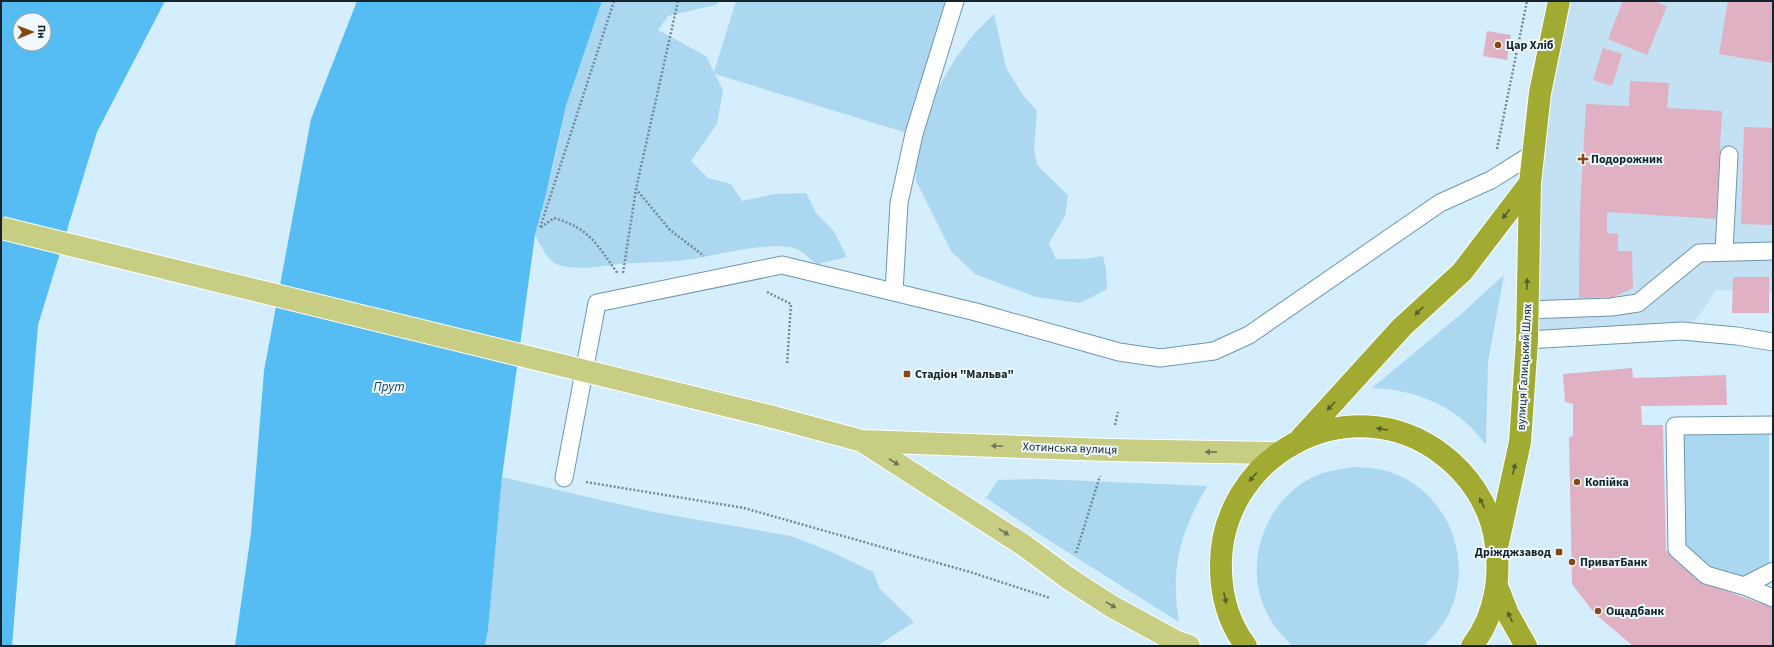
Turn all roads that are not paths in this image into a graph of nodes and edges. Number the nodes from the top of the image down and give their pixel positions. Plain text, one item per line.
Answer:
1 (955, 1) edge
2 (1559, 1) edge
3 (1534, 152) junction
4 (1728, 155) dead end
5 (1530, 184) junction
6 (1, 228) edge
7 (1773, 251) edge
8 (1724, 252) junction
9 (894, 292) junction
10 (1526, 310) junction
11 (1527, 340) junction
12 (1773, 342) edge
13 (1773, 425) edge
14 (862, 441) junction
15 (1298, 441) junction
16 (1278, 453) junction
17 (564, 478) road end
18 (1497, 548) junction
19 (1773, 571) edge
20 (1497, 586) junction
21 (1744, 586) junction
22 (1773, 598) edge
23 (1188, 646) edge
24 (1246, 646) edge
25 (1472, 646) edge
26 (1526, 646) edge

1 - 9 lane
2 - 3 highway, вулиця Галицький Шлях
3 - 5 highway, вулиця Галицький Шлях
3 - 9 lane
4 - 8 lane
10 -> 5 highway, вулиця Галицький Шлях
5 -> 15 highway
6 - 14 main road, Хотинська вулиця, bridge
7 - 8 lane
8 - 10 lane
9 - 17 lane
10 - 11 highway, вулиця Галицький Шлях
11 - 12 lane
18 -> 11 highway, вулиця Галицький Шлях
13 - 21 lane
16 -> 14 main road, Хотинська вулиця
14 -> 23 main road, Хотинська вулиця
15 - 16 highway
18 -> 15 highway
16 -> 24 highway
18 - 20 highway
19 - 21 lane
20 - 25 highway
26 -> 20 highway
21 - 22 lane

